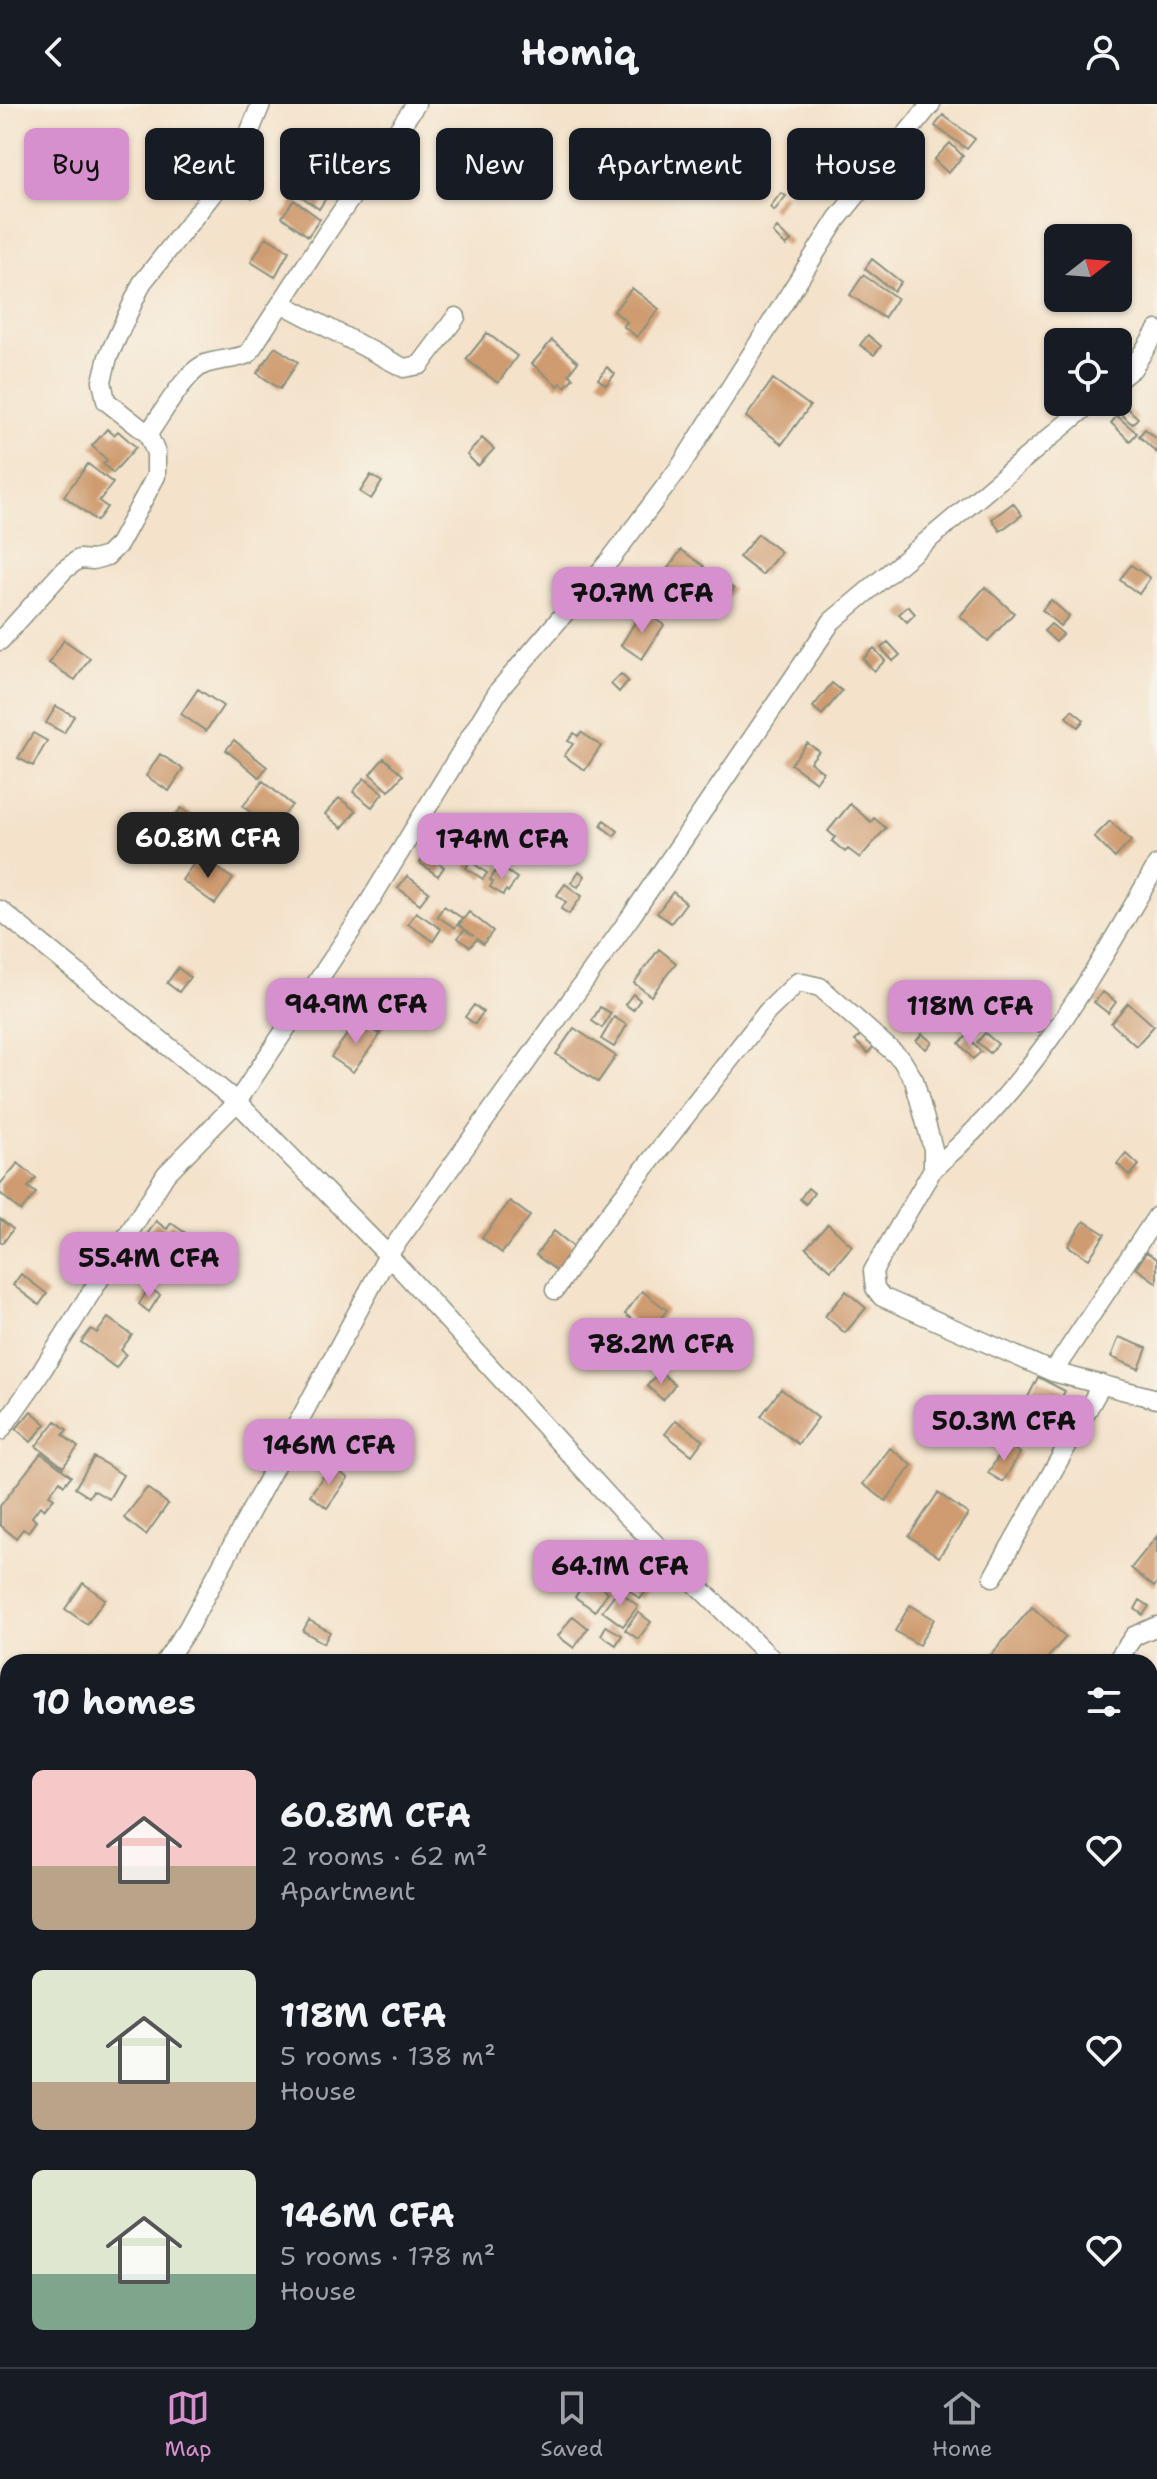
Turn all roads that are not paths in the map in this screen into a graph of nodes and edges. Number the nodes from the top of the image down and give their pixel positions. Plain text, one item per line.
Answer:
1 (261, 104) edge
2 (416, 104) edge
3 (931, 104) edge
4 (281, 303) junction
5 (456, 317) dead end
6 (1157, 330) edge
7 (1132, 369) edge
8 (1075, 416) edge
9 (148, 434) junction
10 (0, 641) edge
11 (1157, 865) edge
12 (0, 910) edge
13 (237, 1102) junction
14 (933, 1169) junction
15 (1157, 1216) edge
16 (388, 1255) junction
17 (555, 1290) dead end
18 (1053, 1372) junction
19 (1102, 1384) junction
20 (1157, 1399) edge
21 (0, 1431) edge
22 (993, 1577) dead end
23 (1157, 1626) edge
24 (170, 1654) edge
25 (767, 1654) edge
26 (1122, 1654) edge

1 - 9 street
2 - 4 street
3 - 13 street
4 - 5 street
4 - 9 street
6 - 7 street
8 - 16 street
9 - 10 street
11 - 14 street
12 - 13 street
13 - 16 street
13 - 21 street
14 - 17 street
14 - 18 street
15 - 18 street
16 - 24 street
16 - 25 street
18 - 19 street
19 - 20 street
19 - 22 street
23 - 26 street

